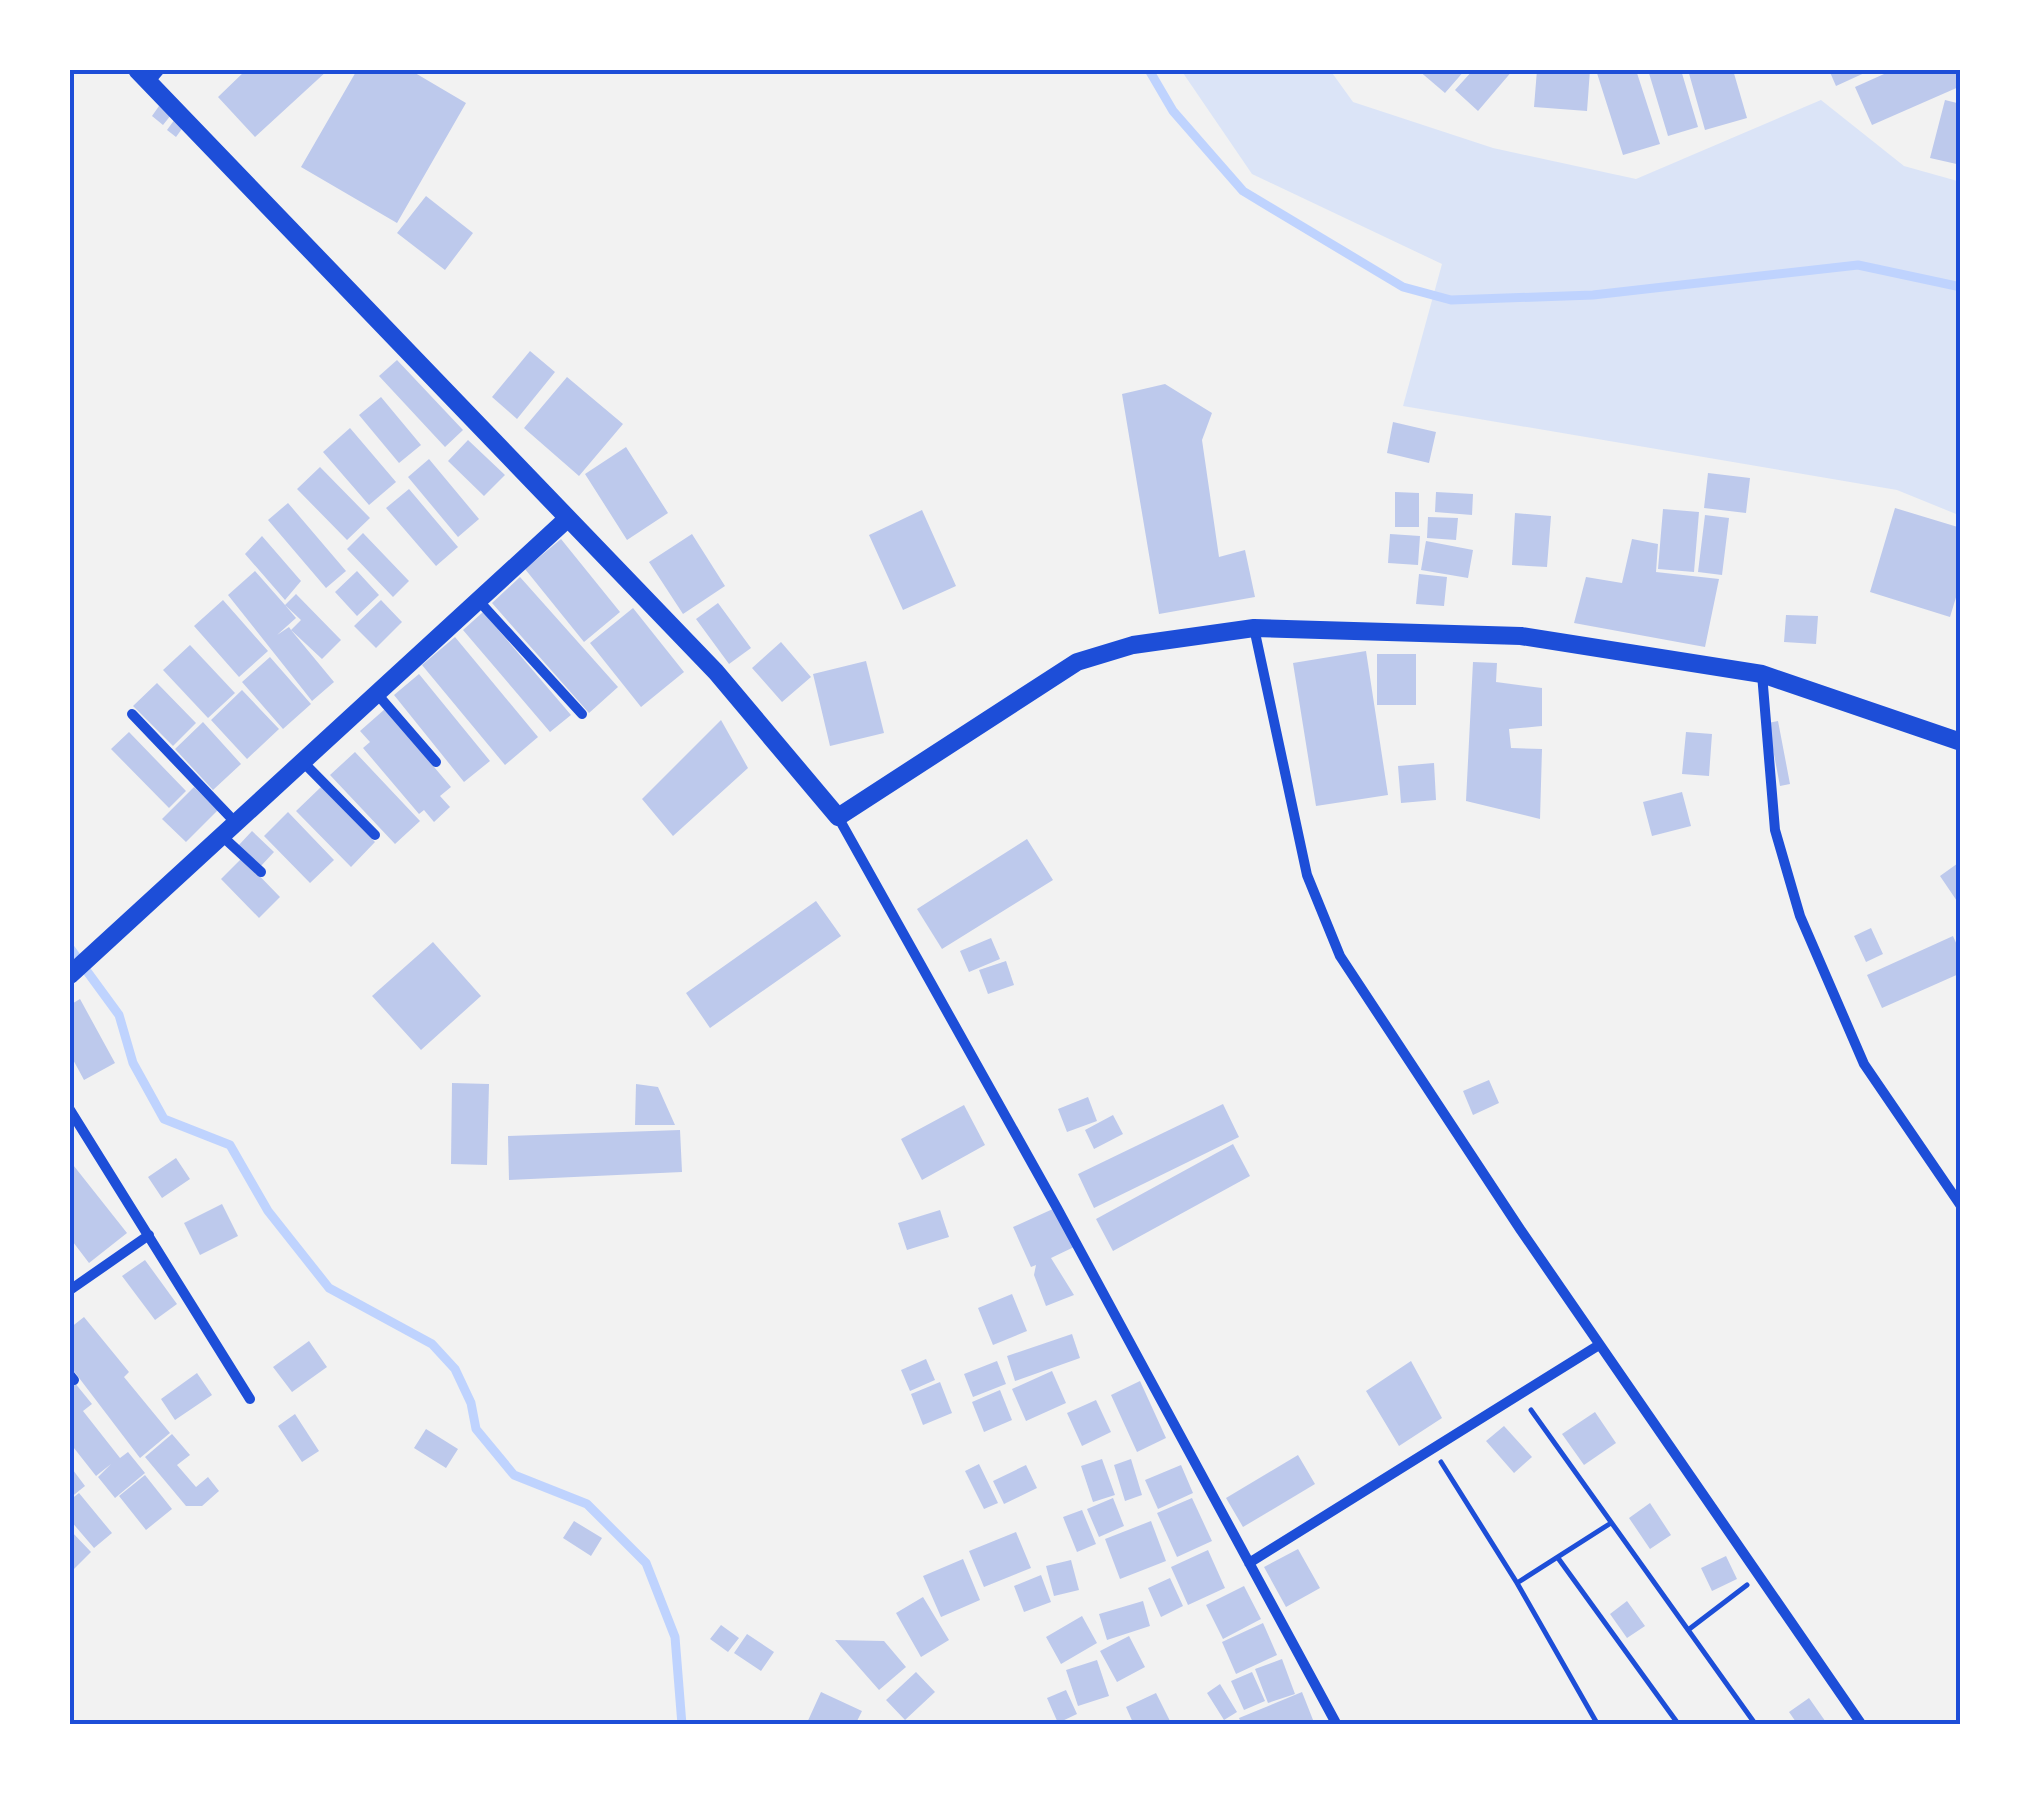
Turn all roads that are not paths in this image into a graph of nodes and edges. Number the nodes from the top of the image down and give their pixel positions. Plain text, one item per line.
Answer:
1 (150, 74) edge
2 (566, 519) junction
3 (478, 600) junction
4 (1254, 628) junction
5 (1762, 674) junction
6 (378, 696) junction
7 (132, 714) dead end
8 (582, 714) dead end
9 (1961, 742) edge
10 (301, 761) junction
11 (436, 762) dead end
12 (838, 817) junction
13 (228, 829) junction
14 (375, 835) dead end
15 (261, 872) dead end
16 (71, 974) edge
17 (70, 1110) edge
18 (1961, 1206) edge
19 (149, 1235) junction
20 (71, 1286) edge
21 (1599, 1344) junction
22 (250, 1399) dead end
23 (1248, 1563) junction
24 (1337, 1725) edge
25 (1862, 1725) edge

1 - 2 street
2 - 3 street
2 - 12 street
3 - 6 street
3 - 8 street
4 - 5 street
4 - 12 street
4 - 21 street
5 - 9 street
5 - 18 street
6 - 10 street
6 - 11 street
7 - 13 street
10 - 13 street
10 - 14 street
12 - 23 street
13 - 15 street
13 - 16 street
17 - 19 street
19 - 20 street
19 - 22 street
21 - 23 street
21 - 25 street
23 - 24 street

